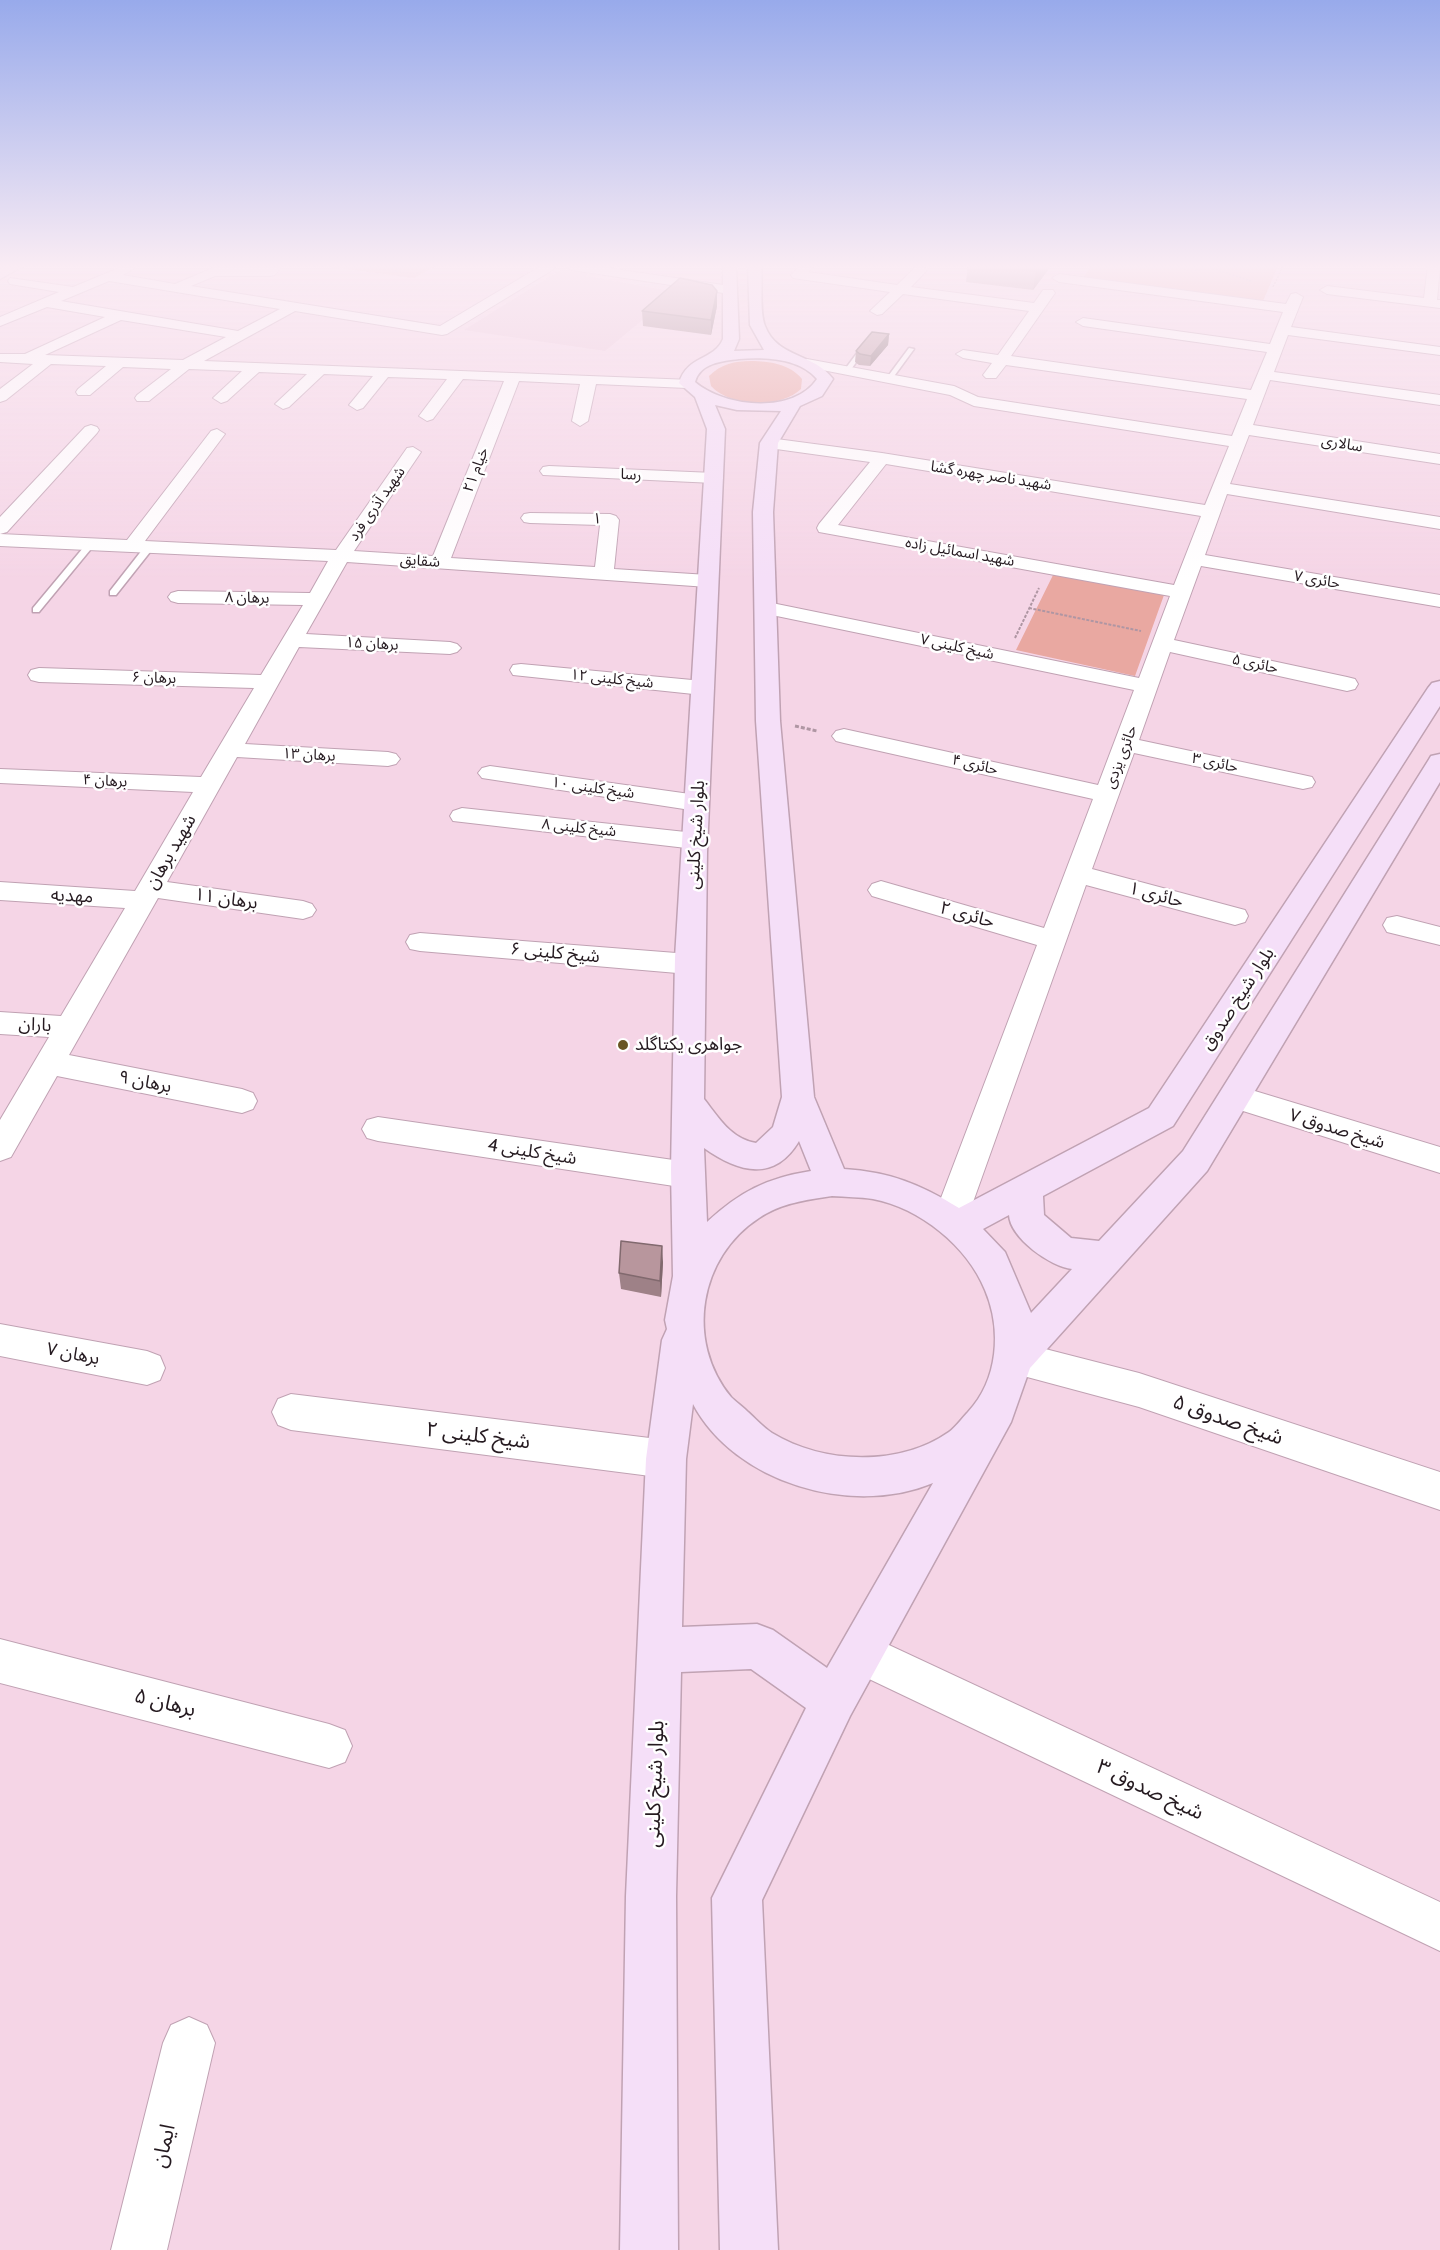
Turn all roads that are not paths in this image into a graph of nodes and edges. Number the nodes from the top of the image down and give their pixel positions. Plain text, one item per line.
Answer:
1 (32, 371) edge
2 (109, 371) edge
3 (177, 371) edge
4 (251, 371) edge
5 (320, 371) edge
6 (352, 371) edge
7 (691, 371) edge
8 (819, 371) edge
9 (847, 371) edge
10 (894, 371) edge
11 (993, 371) edge
12 (1117, 371) edge
13 (1269, 371) edge
14 (384, 372) junction
15 (458, 375) junction
16 (513, 377) junction
17 (889, 377) junction
18 (589, 380) junction
19 (864, 384) junction
20 (1261, 386) junction
21 (695, 390) junction
22 (84, 392) dead end
23 (0, 396) edge
24 (142, 398) dead end
25 (221, 398) dead end
26 (1440, 400) edge
27 (974, 401) junction
28 (794, 403) junction
29 (283, 404) dead end
30 (357, 405) dead end
31 (427, 416) dead end
32 (580, 421) dead end
33 (91, 430) dead end
34 (766, 433) junction
35 (217, 434) dead end
36 (1241, 435) junction
37 (413, 452) dead end
38 (882, 458) junction
39 (1440, 459) edge
40 (549, 471) dead end
41 (714, 478) junction
42 (1220, 488) junction
43 (1212, 512) junction
44 (530, 518) dead end
45 (1440, 523) edge
46 (0, 528) edge
47 (0, 540) edge
48 (92, 544) junction
49 (140, 547) junction
50 (341, 556) junction
51 (1194, 559) junction
52 (440, 562) junction
53 (604, 574) junction
54 (708, 581) junction
55 (1182, 592) junction
56 (113, 593) dead end
57 (178, 597) dead end
58 (316, 600) junction
59 (1440, 601) edge
60 (766, 608) junction
61 (36, 610) dead end
62 (293, 640) junction
63 (1164, 640) junction
64 (450, 648) dead end
65 (520, 670) dead end
66 (39, 675) dead end
67 (269, 682) junction
68 (1347, 684) dead end
69 (1147, 687) junction
70 (703, 688) junction
71 (1440, 688) edge
72 (844, 736) road end
73 (1126, 744) junction
74 (229, 750) junction
75 (388, 759) dead end
76 (1440, 761) edge
77 (490, 773) dead end
78 (0, 776) edge
79 (1303, 782) dead end
80 (209, 785) junction
81 (1106, 794) junction
82 (697, 803) junction
83 (462, 816) dead end
84 (695, 841) junction
85 (1077, 874) junction
86 (881, 890) dead end
87 (0, 891) edge
88 (146, 894) junction
89 (303, 910) dead end
90 (1235, 916) dead end
91 (1397, 925) dead end
92 (1440, 936) edge
93 (1053, 940) junction
94 (420, 942) dead end
95 (689, 964) junction
96 (0, 1023) edge
97 (70, 1027) junction
98 (49, 1063) junction
99 (798, 1097) junction
100 (1234, 1097) junction
101 (242, 1101) dead end
102 (689, 1104) junction
103 (378, 1129) dead end
104 (0, 1148) edge
105 (1440, 1160) edge
106 (687, 1175) junction
107 (832, 1182) junction
108 (1025, 1190) junction
109 (954, 1222) junction
110 (1106, 1257) junction
111 (688, 1298) junction
112 (0, 1340) edge
113 (1014, 1358) junction
114 (147, 1368) dead end
115 (997, 1409) junction
116 (291, 1412) dead end
117 (666, 1459) junction
118 (1440, 1491) edge
119 (660, 1650) junction
120 (861, 1653) junction
121 (0, 1661) edge
122 (834, 1700) junction
123 (329, 1746) dead end
124 (1440, 1927) edge
125 (189, 2043) dead end
126 (139, 2250) edge
127 (649, 2250) edge
128 (749, 2250) edge

1 - 23 street
2 - 22 street
3 - 24 street
4 - 25 street
5 - 29 street
6 - 14 street
7 - 21 main road
8 - 28 main road
9 - 19 street
10 - 17 lane
11 - 27 street
12 - 20 street
13 - 20 street, حائری یزدی
14 - 15 street
14 - 30 street
15 - 16 street
15 - 31 street
16 - 18 street
16 - 52 street, خیام ۲۱
17 - 19 street
17 - 27 street
18 - 21 street
18 - 32 street
19 - 27 street
20 - 26 street
20 - 36 street, حائری یزدی
21 - 28 main road
21 - 41 main road, بلوار شیخ کلینی
27 - 36 street, سالاری
28 - 34 main road
33 - 46 street
34 - 38 street, شهید ناصر چهره گشا
34 - 60 main road
35 - 49 street
36 - 39 street, سالاری
36 - 42 street, حائری یزدی
37 - 50 street, شهید آذری فرد
38 - 43 street, شهید ناصر چهره گشا
38 - 55 street, شهید اسمائیل زاده
40 - 41 street, رسا
41 - 54 main road, بلوار شیخ کلینی
42 - 43 street, حائری یزدی
42 - 45 street
43 - 51 street, حائری یزدی
44 - 53 street, ۱
47 - 48 street, شقایق
48 - 49 street, شقایق
48 - 61 lane
49 - 50 street, شقایق
49 - 56 lane
50 - 52 street, شقایق
50 - 58 street, شهید برهان
51 - 55 street, حائری یزدی
51 - 59 street, حائری ۷
52 - 53 street, شقایق
53 - 54 street, شقایق
54 - 70 main road, بلوار شیخ کلینی
55 - 63 street, حائری یزدی
57 - 58 street, برهان ۸
58 - 62 street, شهید برهان
60 - 69 street, شیخ کلینی ۷
60 - 99 main road
62 - 64 street, برهان ۱۵
62 - 67 street, شهید برهان
63 - 68 street, حائری ۵
63 - 69 street, حائری یزدی
65 - 70 street, شیخ کلینی ۱۲
66 - 67 street, برهان ۶
67 - 74 street, شهید برهان
69 - 73 street, حائری یزدی
70 - 82 main road, بلوار شیخ کلینی
71 - 108 main road, بلوار شیخ صدوق
72 - 81 street, حائری ۴
73 - 79 street, حائری ۳
73 - 81 street, حائری یزدی
74 - 75 street, برهان ۱۳
74 - 80 street, شهید برهان
76 - 100 main road
77 - 82 street, شیخ کلینی ۱۰
78 - 80 street, برهان ۴
80 - 88 street, شهید برهان
81 - 85 street, حائری یزدی
82 - 84 main road, بلوار شیخ کلینی
83 - 84 street, شیخ کلینی ۸
84 - 95 main road, بلوار شیخ کلینی
85 - 90 street, حائری ۱
85 - 93 street, حائری یزدی
86 - 93 street, حائری ۲
87 - 88 street, مهدیه
88 - 89 street, برهان ۱۱
88 - 97 street, شهید برهان
91 - 92 street
93 - 109 street, حائری یزدی
94 - 95 street, شیخ کلینی ۶
95 - 102 main road, بلوار شیخ کلینی
96 - 97 street, باران
97 - 98 street, شهید برهان
98 - 101 street, برهان ۹
98 - 104 street, شهید برهان
99 - 102 main road
99 - 107 main road
100 - 105 street, شیخ صدوق ۷
100 - 110 main road
102 - 106 main road, بلوار شیخ کلینی
103 - 106 street, شیخ کلینی 4
106 - 111 main road, بلوار شیخ کلینی
107 - 109 main road
107 - 111 main road
108 - 109 main road, بلوار شیخ صدوق
108 - 110 main road
109 - 113 main road
110 - 113 main road
111 - 115 main road
111 - 117 main road, بلوار شیخ کلینی
112 - 114 street, برهان ۷
113 - 115 main road
113 - 118 street, شیخ صدوق ۵
115 - 120 main road
116 - 117 street, شیخ کلینی ۲
117 - 119 main road, بلوار شیخ کلینی
119 - 122 main road
119 - 127 main road, بلوار شیخ کلینی
120 - 122 main road
120 - 124 street, شیخ صدوق ۳
121 - 123 street, برهان ۵
122 - 128 main road
125 - 126 street, ایمان

